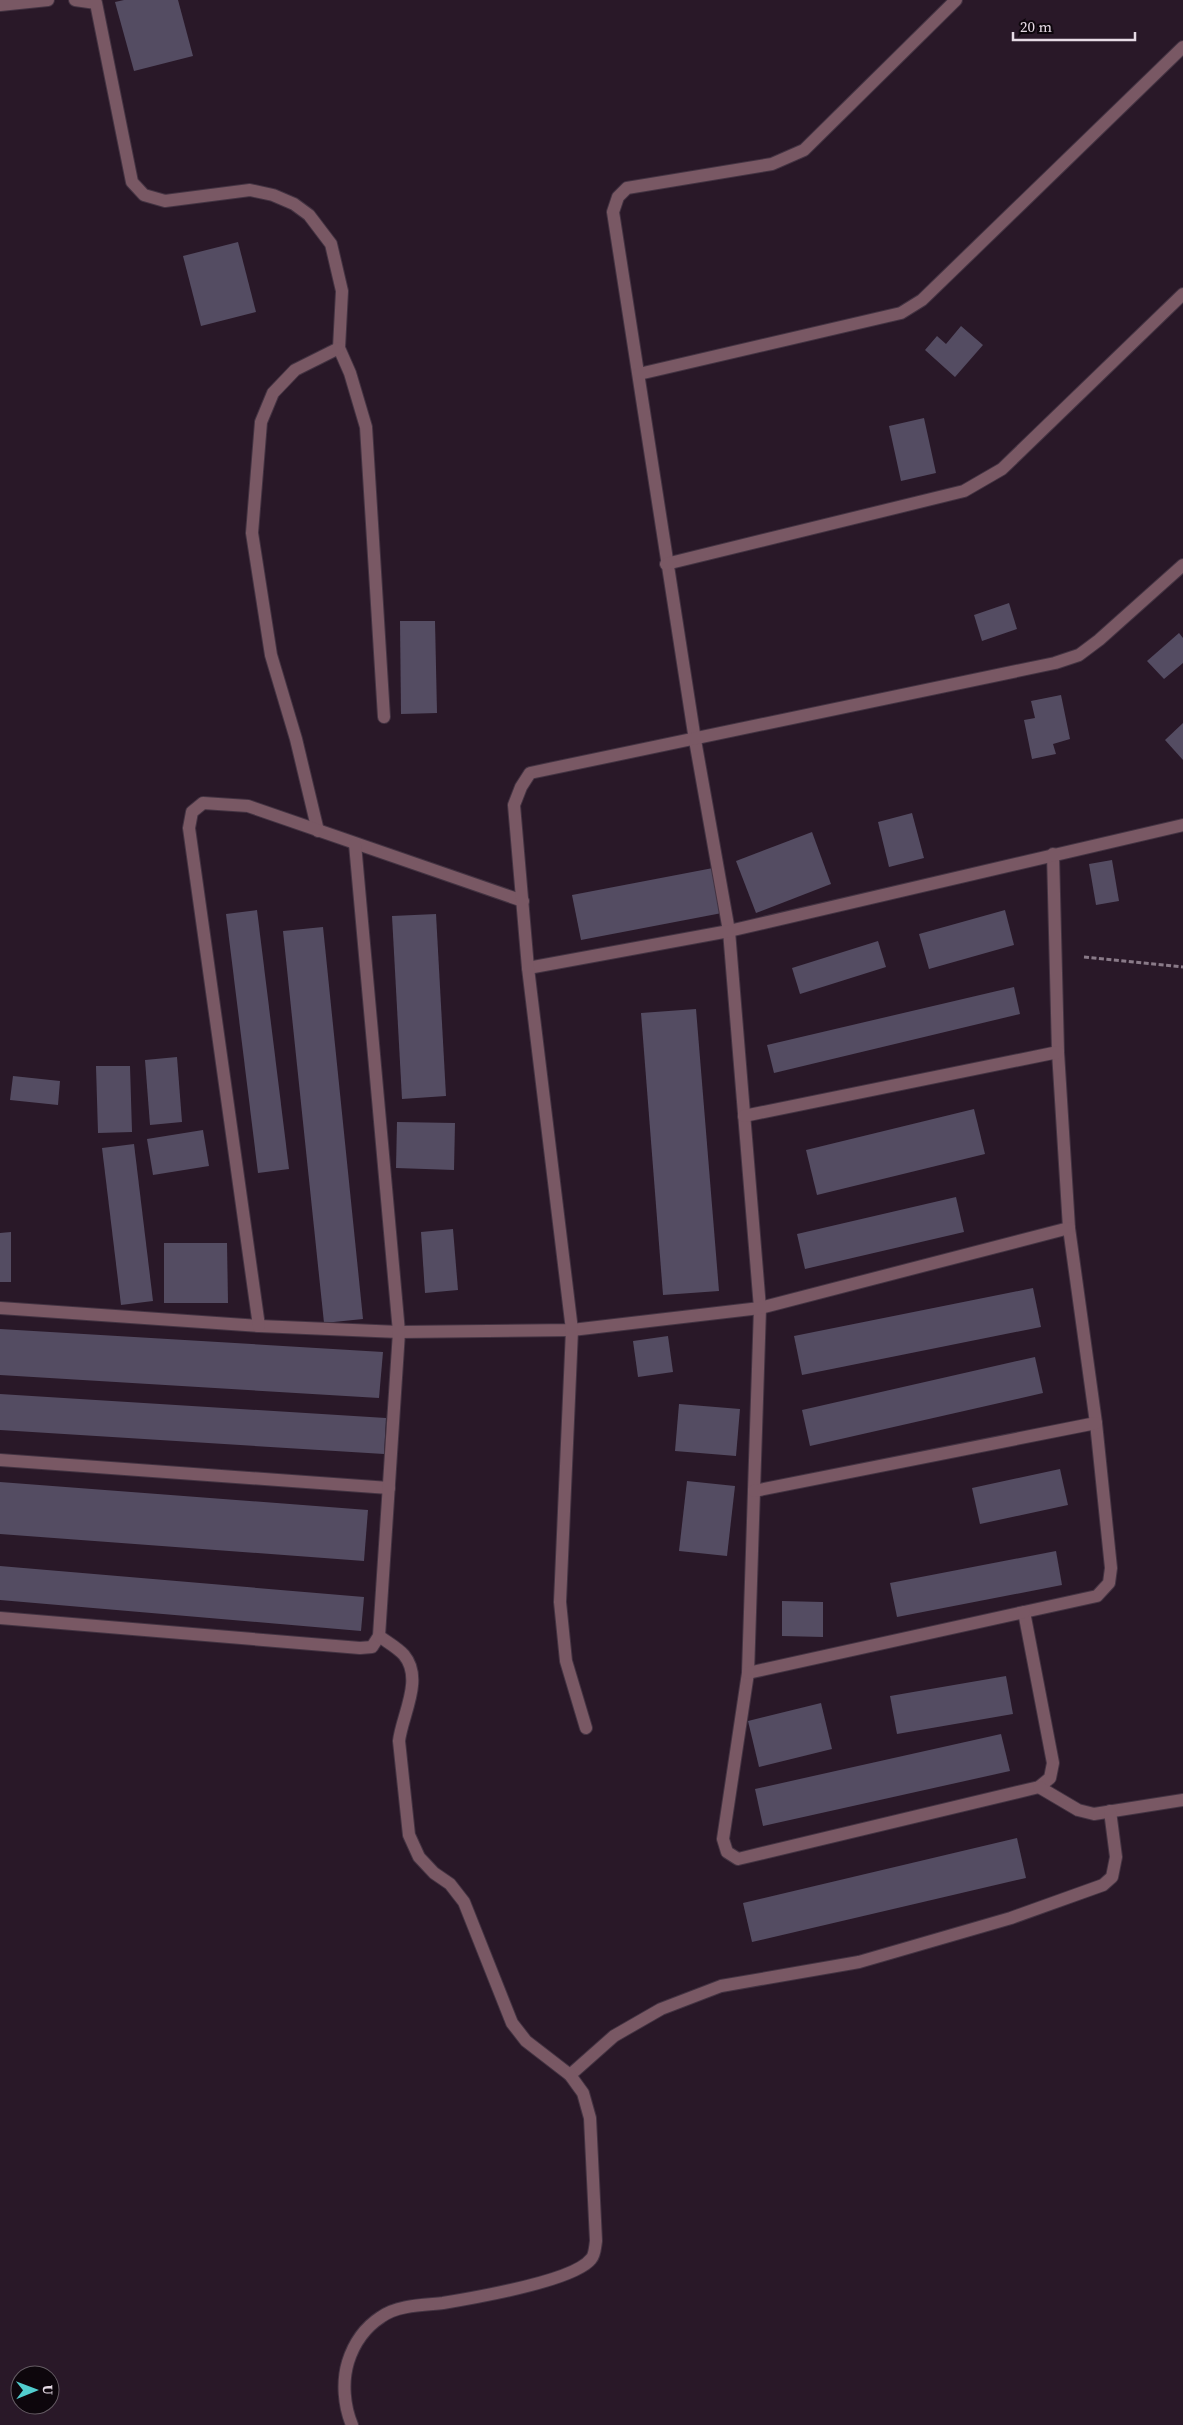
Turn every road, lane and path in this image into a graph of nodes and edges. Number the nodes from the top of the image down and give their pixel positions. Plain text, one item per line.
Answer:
1 (48, 0) edge
2 (75, 0) edge
3 (956, 0) edge
4 (0, 4) edge
5 (1183, 47) edge
6 (1183, 294) edge
7 (339, 348) junction
8 (639, 374) junction
9 (666, 564) junction
10 (1183, 565) edge
11 (384, 717) dead end
12 (694, 740) junction
13 (1183, 825) edge
14 (318, 831) junction
15 (355, 844) junction
16 (1053, 854) junction
17 (522, 901) junction
18 (729, 931) junction
19 (1055, 954) junction
20 (1183, 967) edge
21 (528, 968) junction
22 (1058, 1052) junction
23 (744, 1116) junction
24 (1069, 1228) junction
25 (0, 1308) edge
26 (760, 1308) junction
27 (259, 1326) junction
28 (572, 1330) junction
29 (399, 1332) junction
30 (1096, 1424) junction
31 (0, 1460) edge
32 (389, 1488) junction
33 (754, 1491) junction
34 (1024, 1612) junction
35 (0, 1618) edge
36 (379, 1636) junction
37 (748, 1673) junction
38 (586, 1728) dead end
39 (1040, 1787) junction
40 (1183, 1800) edge
41 (1110, 1811) junction
42 (570, 2075) junction
43 (352, 2425) edge

1 - 4 street
2 - 7 street
3 - 8 street
5 - 8 street
6 - 9 street
7 - 11 street
7 - 14 street
8 - 9 street
9 - 12 street
10 - 12 street
12 - 17 street
12 - 18 street
13 - 16 street
14 - 15 street
14 - 27 street
15 - 17 street
15 - 29 street
16 - 18 street
16 - 19 street
17 - 21 street
18 - 21 street
18 - 23 street
19 - 20 path
19 - 22 street
21 - 28 street
22 - 23 street
22 - 24 street
23 - 26 street
24 - 26 street
24 - 30 street
25 - 27 street
26 - 28 street
26 - 33 street
27 - 29 street
28 - 29 street
28 - 38 street
29 - 32 street
30 - 33 street
30 - 34 street
31 - 32 street
32 - 36 street
33 - 37 street
34 - 37 street
34 - 39 street
35 - 36 street
36 - 42 street
37 - 39 street
39 - 41 street
40 - 41 street
41 - 42 street
42 - 43 street

